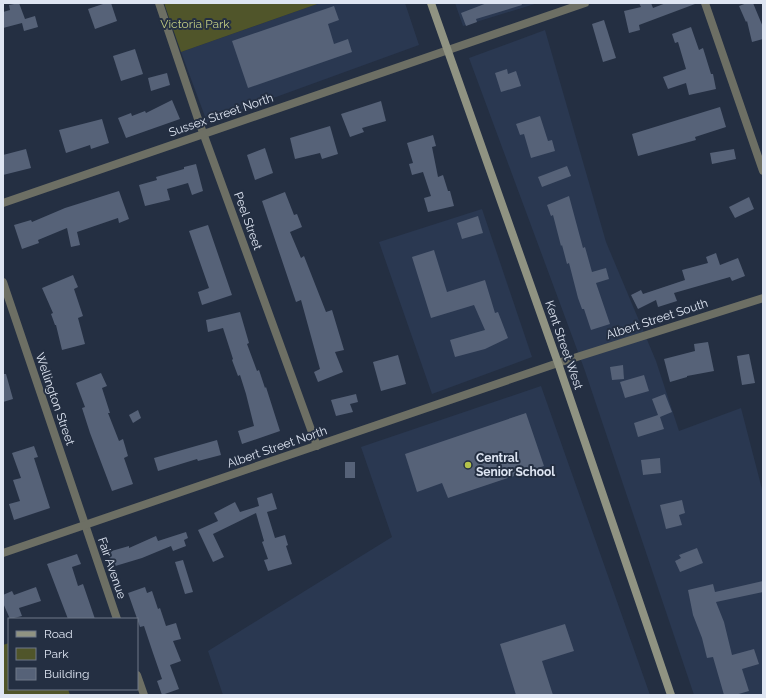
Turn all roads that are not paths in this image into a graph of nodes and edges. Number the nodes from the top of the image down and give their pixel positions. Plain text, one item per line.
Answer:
1 (159, 3) edge
2 (431, 3) edge
3 (585, 3) edge
4 (705, 3) edge
5 (447, 49) junction
6 (204, 134) junction
7 (763, 170) edge
8 (3, 203) edge
9 (3, 282) edge
10 (763, 298) edge
11 (558, 363) junction
12 (316, 446) junction
13 (84, 525) junction
14 (3, 553) edge
15 (117, 618) edge
16 (138, 678) edge
17 (144, 695) edge
18 (671, 695) edge

1 - 6 street, Peel Street
2 - 5 main road, Kent Street West
3 - 5 street, Sussex Street North
4 - 7 street
5 - 6 street, Sussex Street North
5 - 11 main road, Kent Street West
6 - 8 street, Sussex Street North
6 - 12 street, Peel Street
9 - 13 street, Wellington Street
10 - 11 street, Albert Street South
11 - 12 street, Albert Street North
11 - 18 main road, Kent Street West
12 - 13 street, Albert Street North
13 - 14 street, Albert Street North
13 - 15 street, Fair Avenue
16 - 17 street

